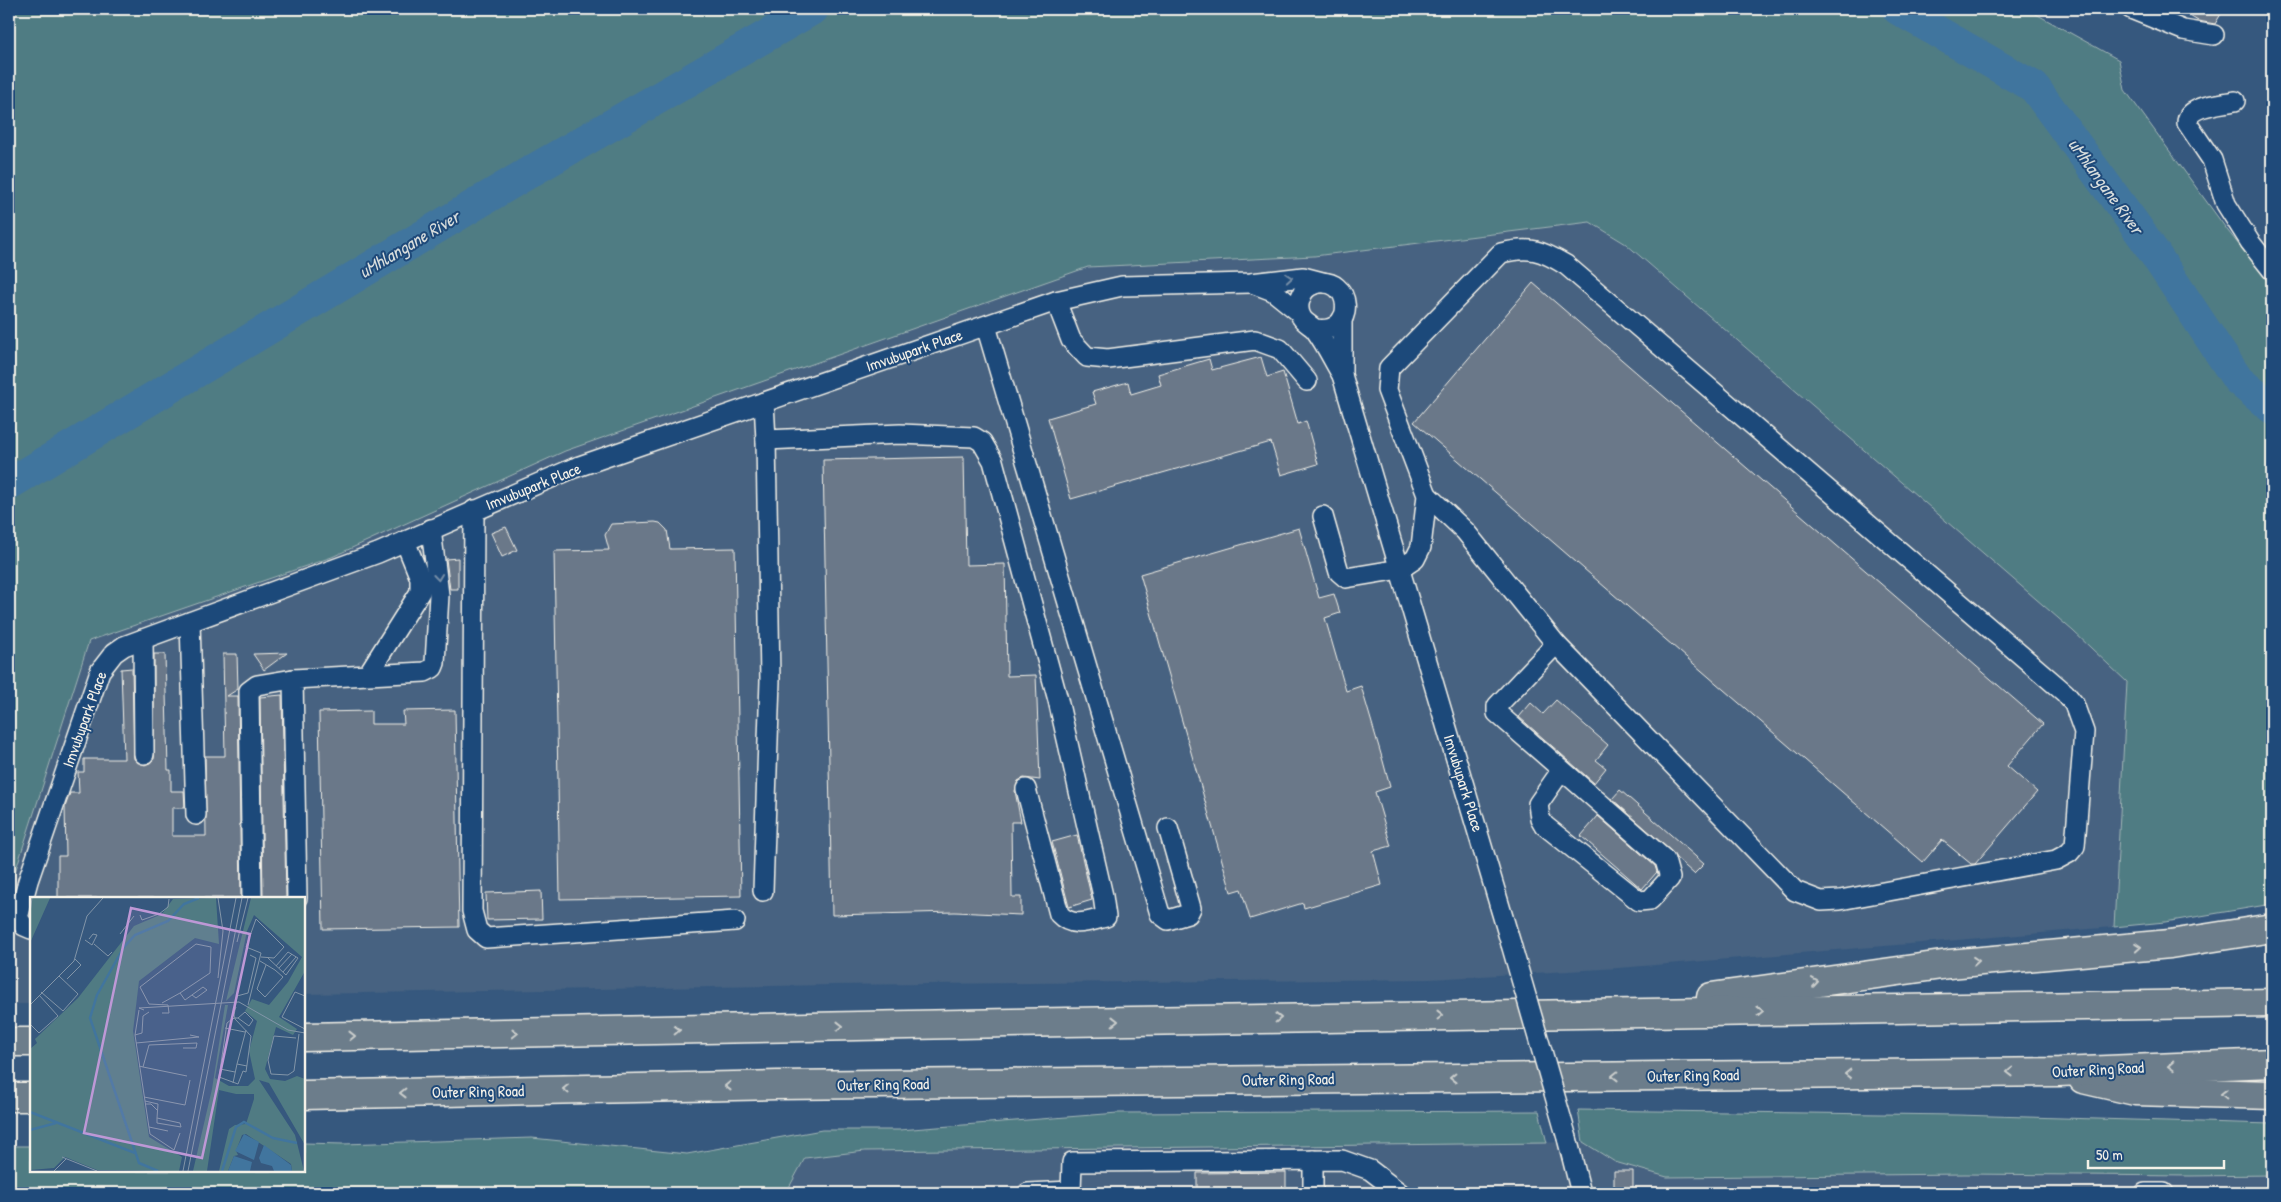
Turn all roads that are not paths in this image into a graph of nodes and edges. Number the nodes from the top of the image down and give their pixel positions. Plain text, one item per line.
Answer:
1 (2131, 9) edge
2 (2214, 36) dead end
3 (2235, 101) dead end
4 (2272, 270) edge
5 (1251, 283) junction
6 (1326, 283) junction
7 (1056, 301) junction
8 (1299, 312) junction
9 (1342, 319) junction
10 (986, 326) junction
11 (1315, 329) junction
12 (1342, 375) junction
13 (1307, 381) dead end
14 (764, 402) junction
15 (766, 440) junction
16 (1428, 495) junction
17 (474, 510) junction
18 (1323, 516) dead end
19 (431, 529) junction
20 (405, 541) junction
21 (1400, 569) junction
22 (190, 622) junction
23 (143, 639) junction
24 (1556, 644) junction
25 (387, 645) junction
26 (368, 674) junction
27 (401, 674) junction
28 (293, 679) junction
29 (144, 754) dead end
30 (1561, 771) junction
31 (1026, 789) dead end
32 (196, 815) dead end
33 (1168, 828) dead end
34 (763, 891) dead end
35 (252, 897) edge
36 (297, 897) edge
37 (734, 920) dead end
38 (2272, 928) edge
39 (30, 929) edge
40 (2272, 1004) edge
41 (1593, 1013) junction
42 (305, 1037) edge
43 (9, 1042) edge
44 (30, 1042) edge
45 (2272, 1063) edge
46 (2059, 1072) junction
47 (305, 1094) edge
48 (2272, 1095) edge
49 (9, 1097) edge
50 (30, 1097) edge
51 (1313, 1160) junction
52 (1028, 1193) edge
53 (1313, 1193) edge
54 (1400, 1193) edge
55 (1581, 1193) edge
56 (2145, 1193) edge
57 (2164, 1193) edge

1 - 2 lane
3 - 4 lane
5 -> 6 lane, Imvubupark Place
5 - 7 lane, Imvubupark Place
5 - 8 lane, Imvubupark Place
6 - 8 lane
6 - 9 lane, Imvubupark Place
7 - 10 lane, Imvubupark Place
7 - 13 lane
8 - 11 lane, Imvubupark Place
9 - 11 lane
9 - 12 lane, Imvubupark Place
10 - 14 lane, Imvubupark Place
10 - 33 lane
11 - 12 lane, Imvubupark Place
12 - 21 lane, Imvubupark Place
14 - 15 lane
14 - 17 lane, Imvubupark Place
15 - 31 lane
15 - 34 lane
16 - 21 lane
16 - 24 lane
16 - 24 lane
17 - 19 lane, Imvubupark Place
17 - 37 lane
18 - 21 lane
19 - 20 lane, Imvubupark Place
19 -> 27 lane
20 - 22 lane, Imvubupark Place
20 - 25 lane
21 - 55 lane, Imvubupark Place, bridge
22 - 23 lane, Imvubupark Place
22 - 32 lane
23 - 29 lane
23 - 39 lane, Imvubupark Place
24 - 30 lane
25 - 26 lane
25 - 27 lane
26 - 27 lane
26 - 28 lane
28 - 35 lane
28 - 36 lane
30 - 30 lane
41 -> 38 highway
41 -> 40 highway
42 -> 41 highway
43 - 44 highway
45 -> 46 highway, Outer Ring Road
46 -> 47 highway, Outer Ring Road
48 -> 46 highway
49 - 50 highway
51 - 52 lane
51 - 53 lane
51 - 54 lane
56 - 57 lane

